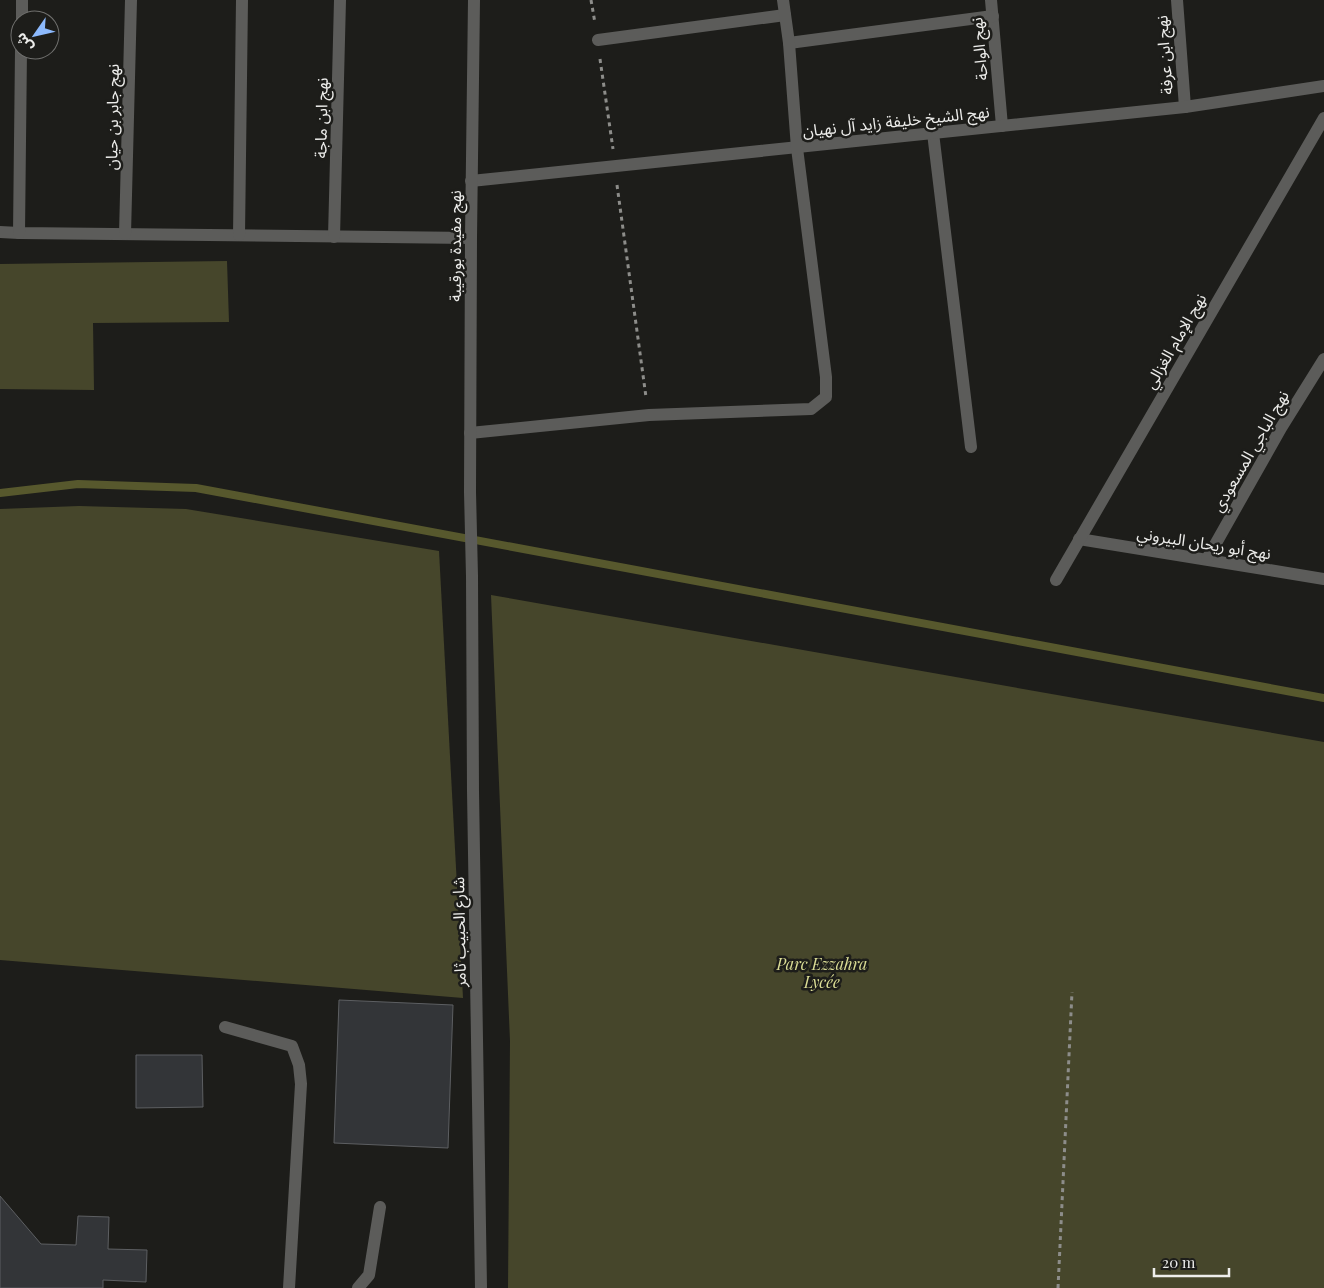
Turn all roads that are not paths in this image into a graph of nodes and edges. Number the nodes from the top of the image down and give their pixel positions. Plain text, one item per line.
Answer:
1 (131, 0) edge
2 (242, 0) edge
3 (340, 0) edge
4 (474, 0) edge
5 (783, 0) edge
6 (991, 0) edge
7 (1177, 0) edge
8 (785, 15) junction
9 (993, 16) junction
10 (598, 40) road end
11 (789, 43) junction
12 (21, 60) edge
13 (1324, 86) edge
14 (1185, 107) junction
15 (1324, 118) edge
16 (1002, 126) junction
17 (1321, 132) edge
18 (933, 133) junction
19 (797, 148) junction
20 (471, 181) junction
21 (0, 232) edge
22 (19, 233) junction
23 (125, 234) junction
24 (239, 235) junction
25 (334, 237) junction
26 (471, 238) junction
27 (1324, 360) edge
28 (470, 433) junction
29 (971, 447) dead end
30 (470, 492) joint
31 (1079, 539) junction
32 (1207, 560) junction
33 (1324, 579) edge
34 (1056, 580) dead end
35 (225, 1027) dead end
36 (380, 1207) dead end
37 (289, 1288) edge
38 (297, 1288) edge
39 (358, 1288) edge
40 (481, 1288) edge

1 - 23 street, نهج جابر بن حيان
2 - 24 street
3 - 25 street, نهج ابن ماجة
4 - 20 street, نهج مفيدة بورقيبة
5 - 8 street
6 - 9 street, نهج الواحة
7 - 14 street, نهج ابن عرفة
8 - 10 street
8 - 11 street
9 - 11 street
9 - 16 street, نهج الواحة
11 - 19 street
12 - 22 street
13 - 14 street, نهج الشيخ خليفة زايد آل نهيان
14 - 16 street, نهج الشيخ خليفة زايد آل نهيان
15 - 17 street, نهج الإمام الغزالي
16 - 18 street, نهج الشيخ خليفة زايد آل نهيان
17 - 31 street, نهج الإمام الغزالي
18 - 19 street, نهج الشيخ خليفة زايد آل نهيان
18 - 29 street
19 - 20 street, نهج الشيخ خليفة زايد آل نهيان
19 - 28 street
20 - 26 street, نهج مفيدة بورقيبة
21 - 22 street
22 - 23 street
23 - 24 street
24 - 25 street
25 - 26 street
26 - 28 street, نهج مفيدة بورقيبة
27 - 32 street, نهج الباجي المسعودي
28 - 30 street, نهج مفيدة بورقيبة
30 - 40 street, شارع الحبيب ثامر
31 - 32 street, نهج أبو ريحان البيروني
31 - 34 street, نهج الإمام الغزالي
32 - 33 street, نهج أبو ريحان البيروني
35 - 37 street
36 - 39 street
37 - 38 street

